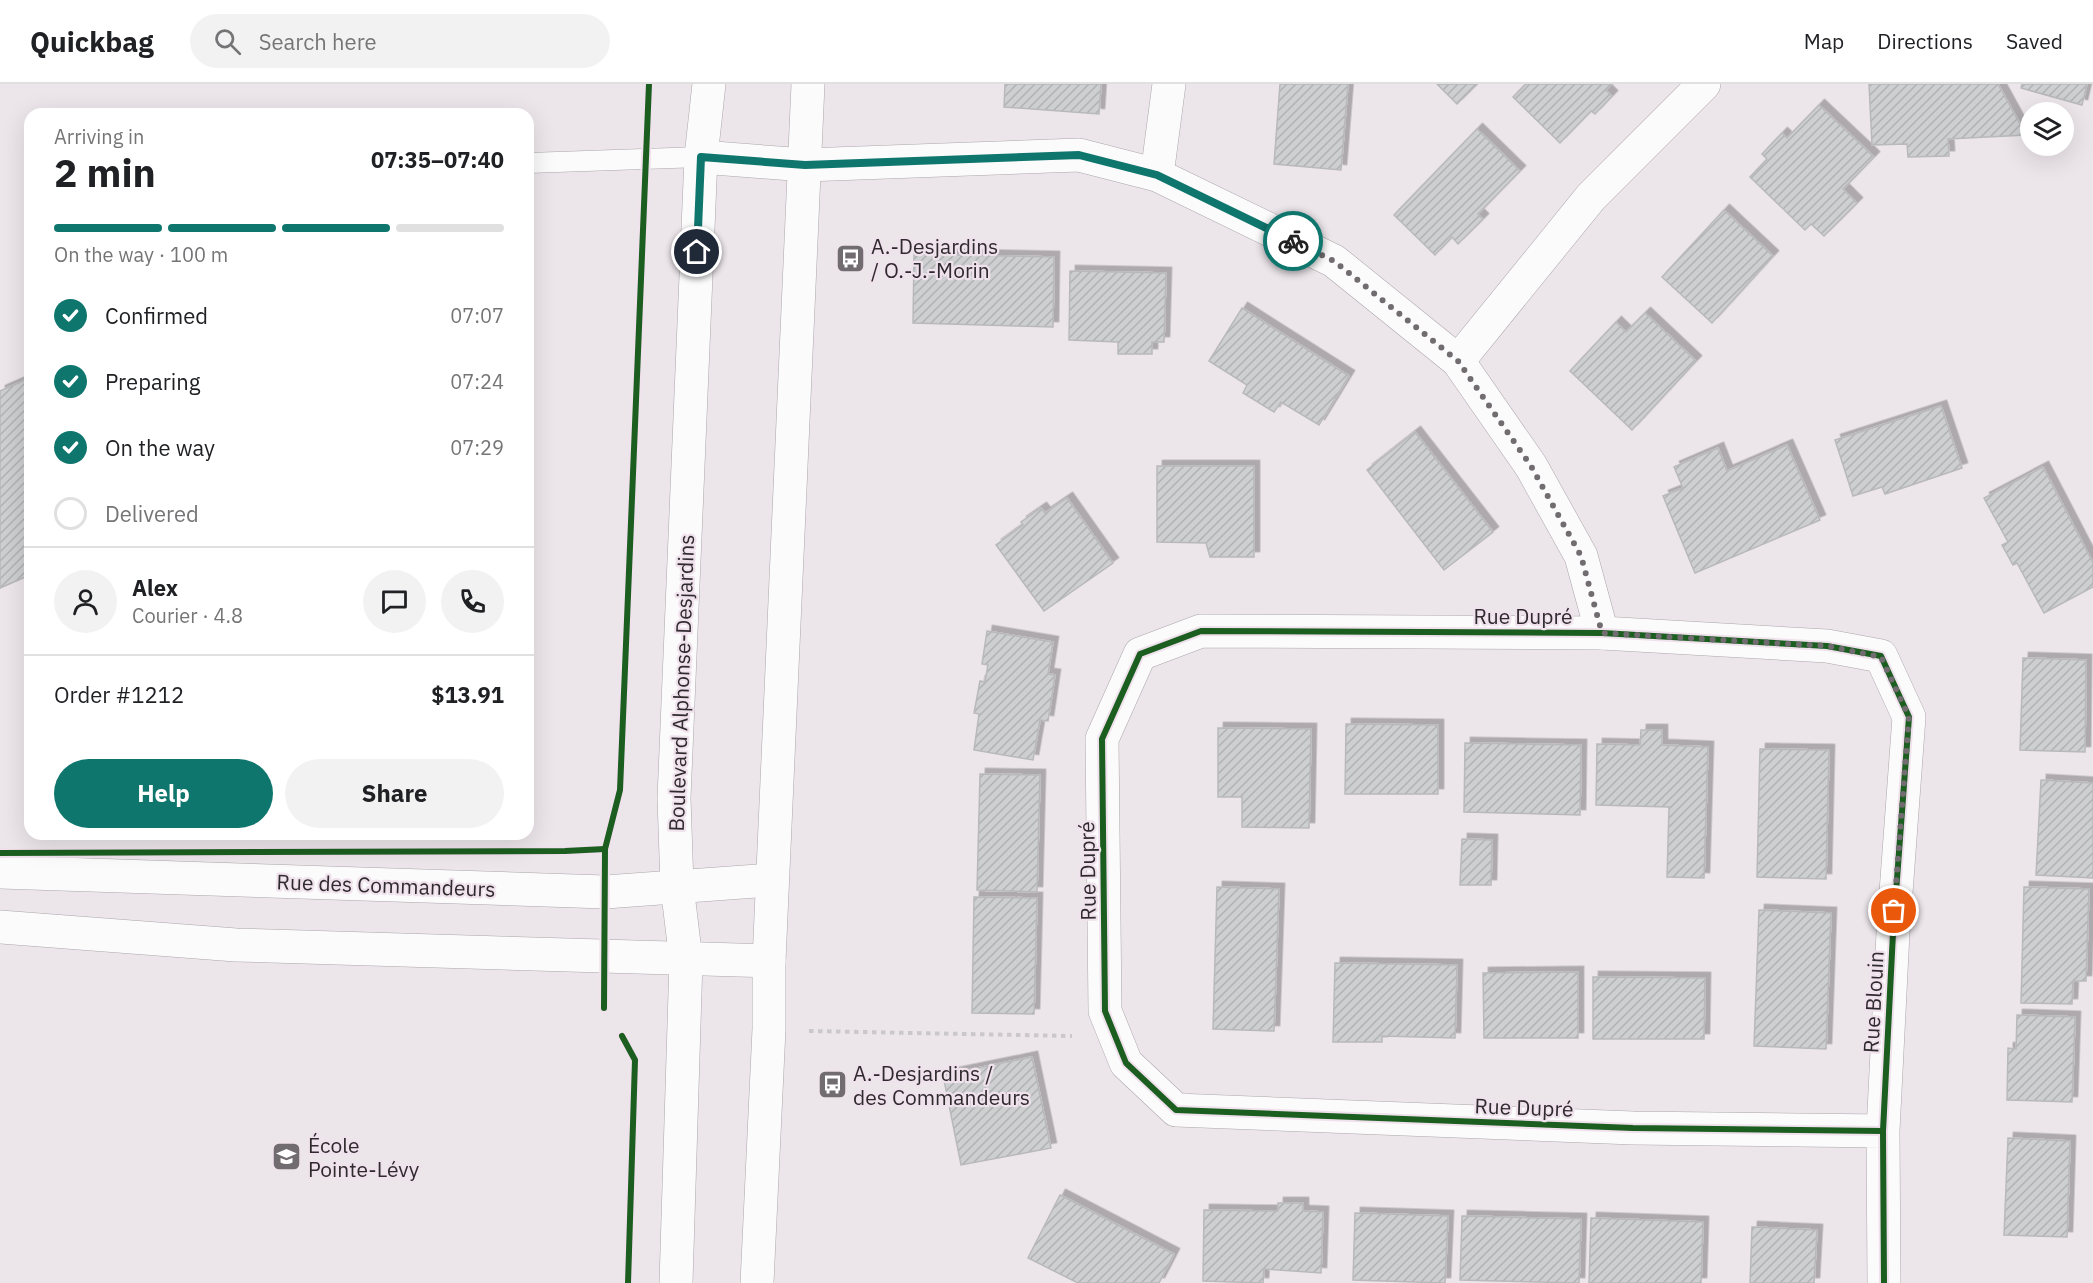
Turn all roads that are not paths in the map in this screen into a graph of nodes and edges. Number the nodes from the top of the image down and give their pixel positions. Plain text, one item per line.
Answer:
1 (709, 84) edge
2 (808, 84) edge
3 (1169, 84) edge
4 (1704, 84) edge
5 (701, 157) junction
6 (534, 163) edge
7 (805, 165) junction
8 (1157, 175) junction
9 (1458, 361) junction
10 (1602, 633) junction
11 (1881, 657) joint
12 (0, 872) edge
13 (772, 880) junction
14 (677, 886) junction
15 (0, 927) edge
16 (686, 960) junction
17 (769, 961) junction
18 (1883, 1131) junction
19 (676, 1283) edge
20 (757, 1283) edge
21 (1884, 1283) edge

1 - 5 street, Boulevard Alphonse-Desjardins
2 - 7 street
3 - 8 street
4 - 9 street
5 - 6 lane
5 - 7 street
5 - 14 street, Boulevard Alphonse-Desjardins
7 - 8 street
7 - 13 street
8 - 9 street
9 - 10 street
10 - 11 street, Rue Dupré
10 - 18 street, Rue Dupré
11 - 18 street, Rue Blouin
12 - 14 street, Rue des Commandeurs
13 - 14 street, Rue des Commandeurs
13 - 17 street
14 - 16 street, Boulevard Alphonse-Desjardins
15 - 16 street
16 - 17 street
16 - 19 street, Boulevard Alphonse-Desjardins
17 - 20 street
18 - 21 street, Rue Blouin

